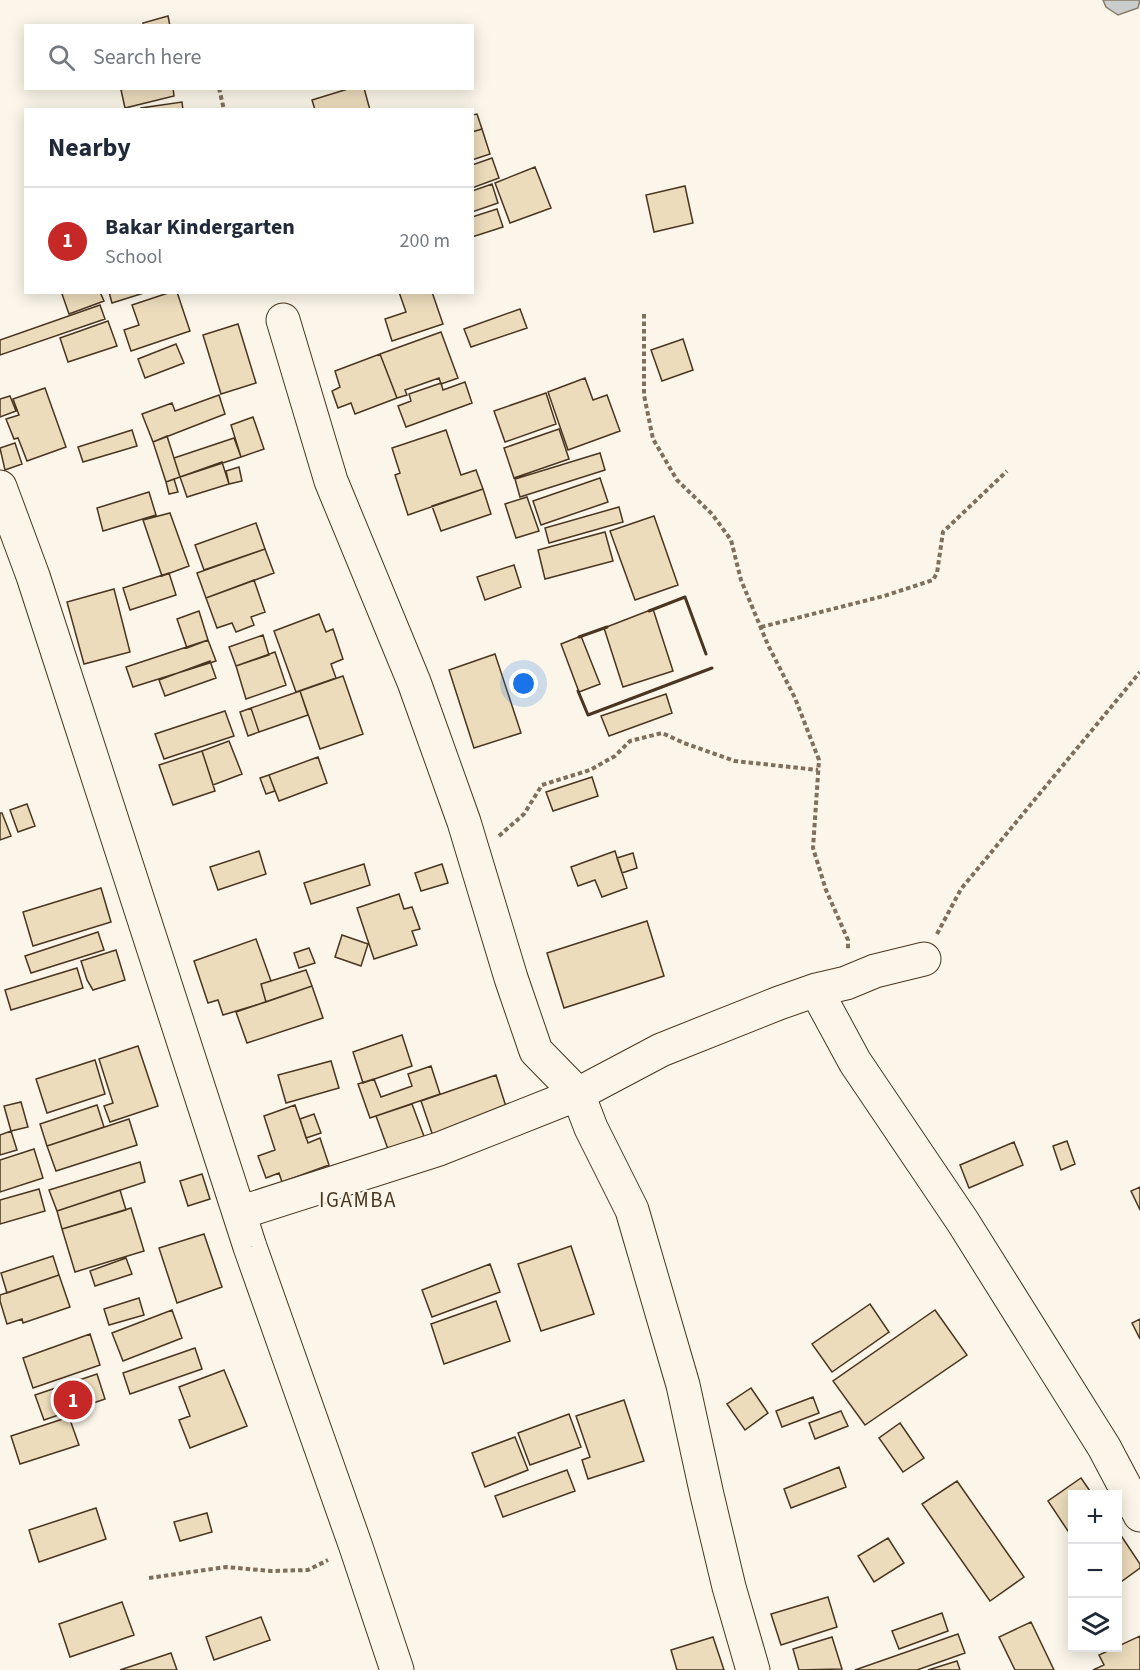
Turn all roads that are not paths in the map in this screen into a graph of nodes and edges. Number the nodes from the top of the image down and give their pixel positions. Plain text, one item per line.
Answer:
1 (283, 320) dead end
2 (0, 487) edge
3 (924, 959) road end
4 (831, 986) junction
5 (578, 1094) junction
6 (239, 1213) junction
7 (1140, 1515) edge
8 (397, 1670) edge
9 (753, 1670) edge

1 - 5 street
2 - 6 street
3 - 4 street
4 - 5 street
4 - 7 street
5 - 6 street
5 - 9 street
6 - 8 street

